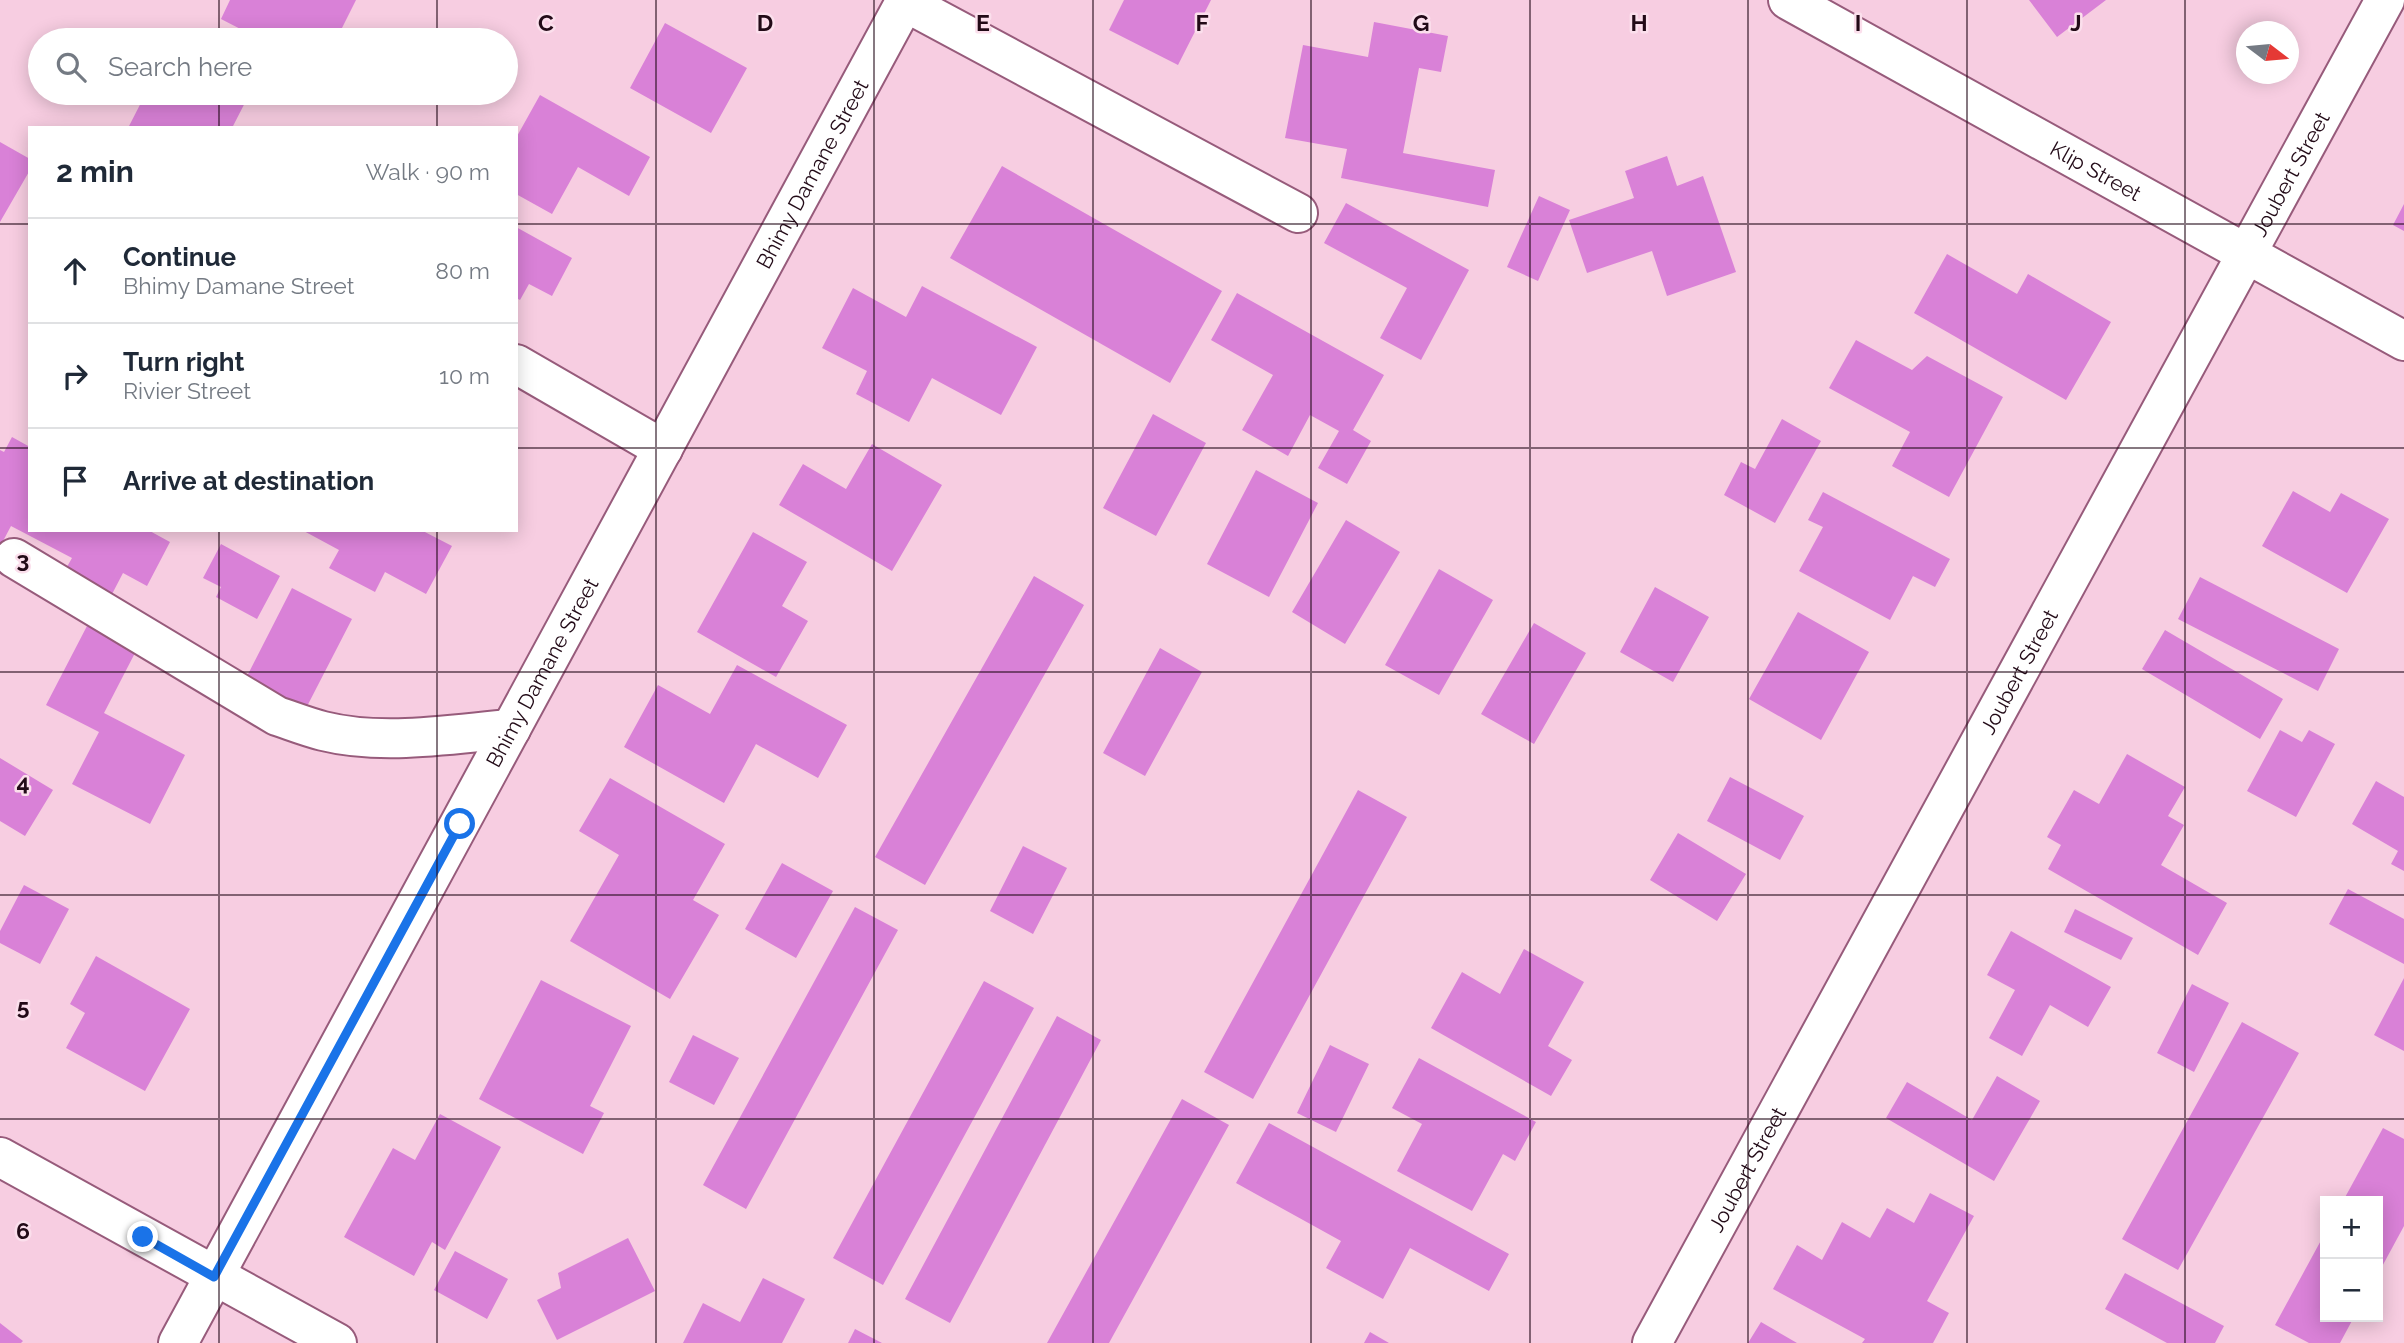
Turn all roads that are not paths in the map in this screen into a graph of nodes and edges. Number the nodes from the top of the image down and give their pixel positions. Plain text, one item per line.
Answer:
1 (1788, 0) edge
2 (2385, 0) edge
3 (906, 1) edge
4 (1297, 213) dead end
5 (2244, 254) junction
6 (2404, 341) edge
7 (518, 365) edge
8 (663, 449) junction
9 (14, 558) dead end
10 (511, 729) junction
11 (0, 1157) edge
12 (214, 1277) junction
13 (178, 1343) edge
14 (337, 1343) edge
15 (1652, 1343) edge

1 - 5 street, Klip Street
2 - 5 street, Joubert Street
3 - 4 street
3 - 8 street, Bhimy Damane Street
5 - 6 street, Klip Street
5 - 15 street, Joubert Street
7 - 8 street
8 - 10 street, Bhimy Damane Street
9 - 10 street
10 - 12 street, Bhimy Damane Street
11 - 12 street
12 - 13 street, Bhimy Damane Street
12 - 14 street

